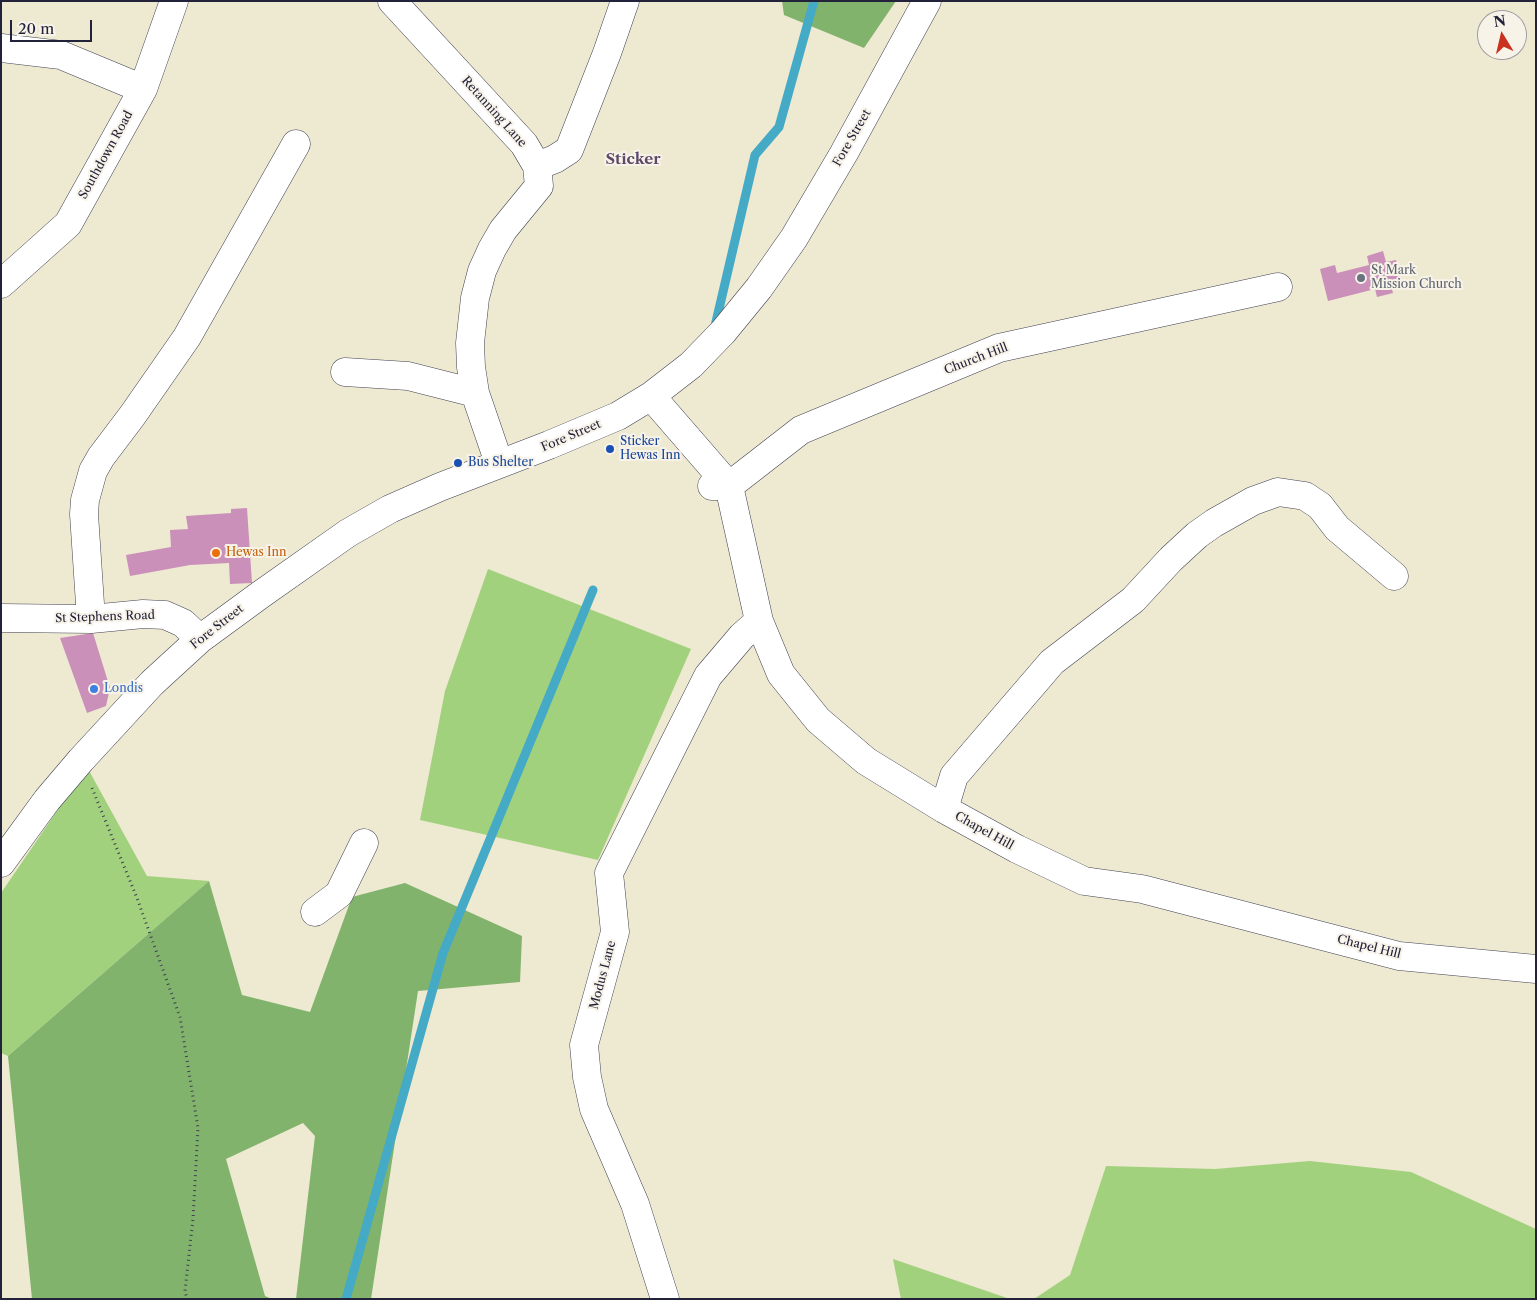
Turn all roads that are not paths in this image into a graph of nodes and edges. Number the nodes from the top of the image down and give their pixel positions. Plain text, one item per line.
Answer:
1 (174, 1) edge
2 (392, 1) edge
3 (625, 1) edge
4 (927, 1) edge
5 (1, 48) edge
6 (143, 89) junction
7 (296, 144) dead end
8 (537, 166) junction
9 (1, 284) edge
10 (1278, 286) dead end
11 (346, 372) dead end
12 (475, 393) junction
13 (654, 400) junction
14 (499, 464) junction
15 (716, 486) junction
16 (1394, 576) dead end
17 (1, 618) edge
18 (91, 619) junction
19 (759, 621) junction
20 (200, 640) junction
21 (944, 810) junction
22 (364, 843) dead end
23 (1, 863) edge
24 (315, 912) dead end
25 (1536, 969) edge
26 (665, 1299) edge

1 - 6 street, Southdown Road
2 - 8 street, Retanning Lane
3 - 8 street
4 - 13 street, Fore Street
5 - 6 street
6 - 9 street, Southdown Road
7 - 18 street
8 - 12 street
10 - 15 street, Church Hill
11 - 12 street
12 - 14 street
13 - 14 street, Fore Street
13 - 15 street, Chapel Hill
14 - 20 street, Fore Street
15 - 19 street, Chapel Hill
16 - 21 street
17 - 18 street, St Stephens Road
18 - 20 street, St Stephens Road
19 - 21 street, Chapel Hill
19 - 26 street, Modus Lane
20 - 23 street, Fore Street
21 - 25 street, Chapel Hill
22 - 24 street

